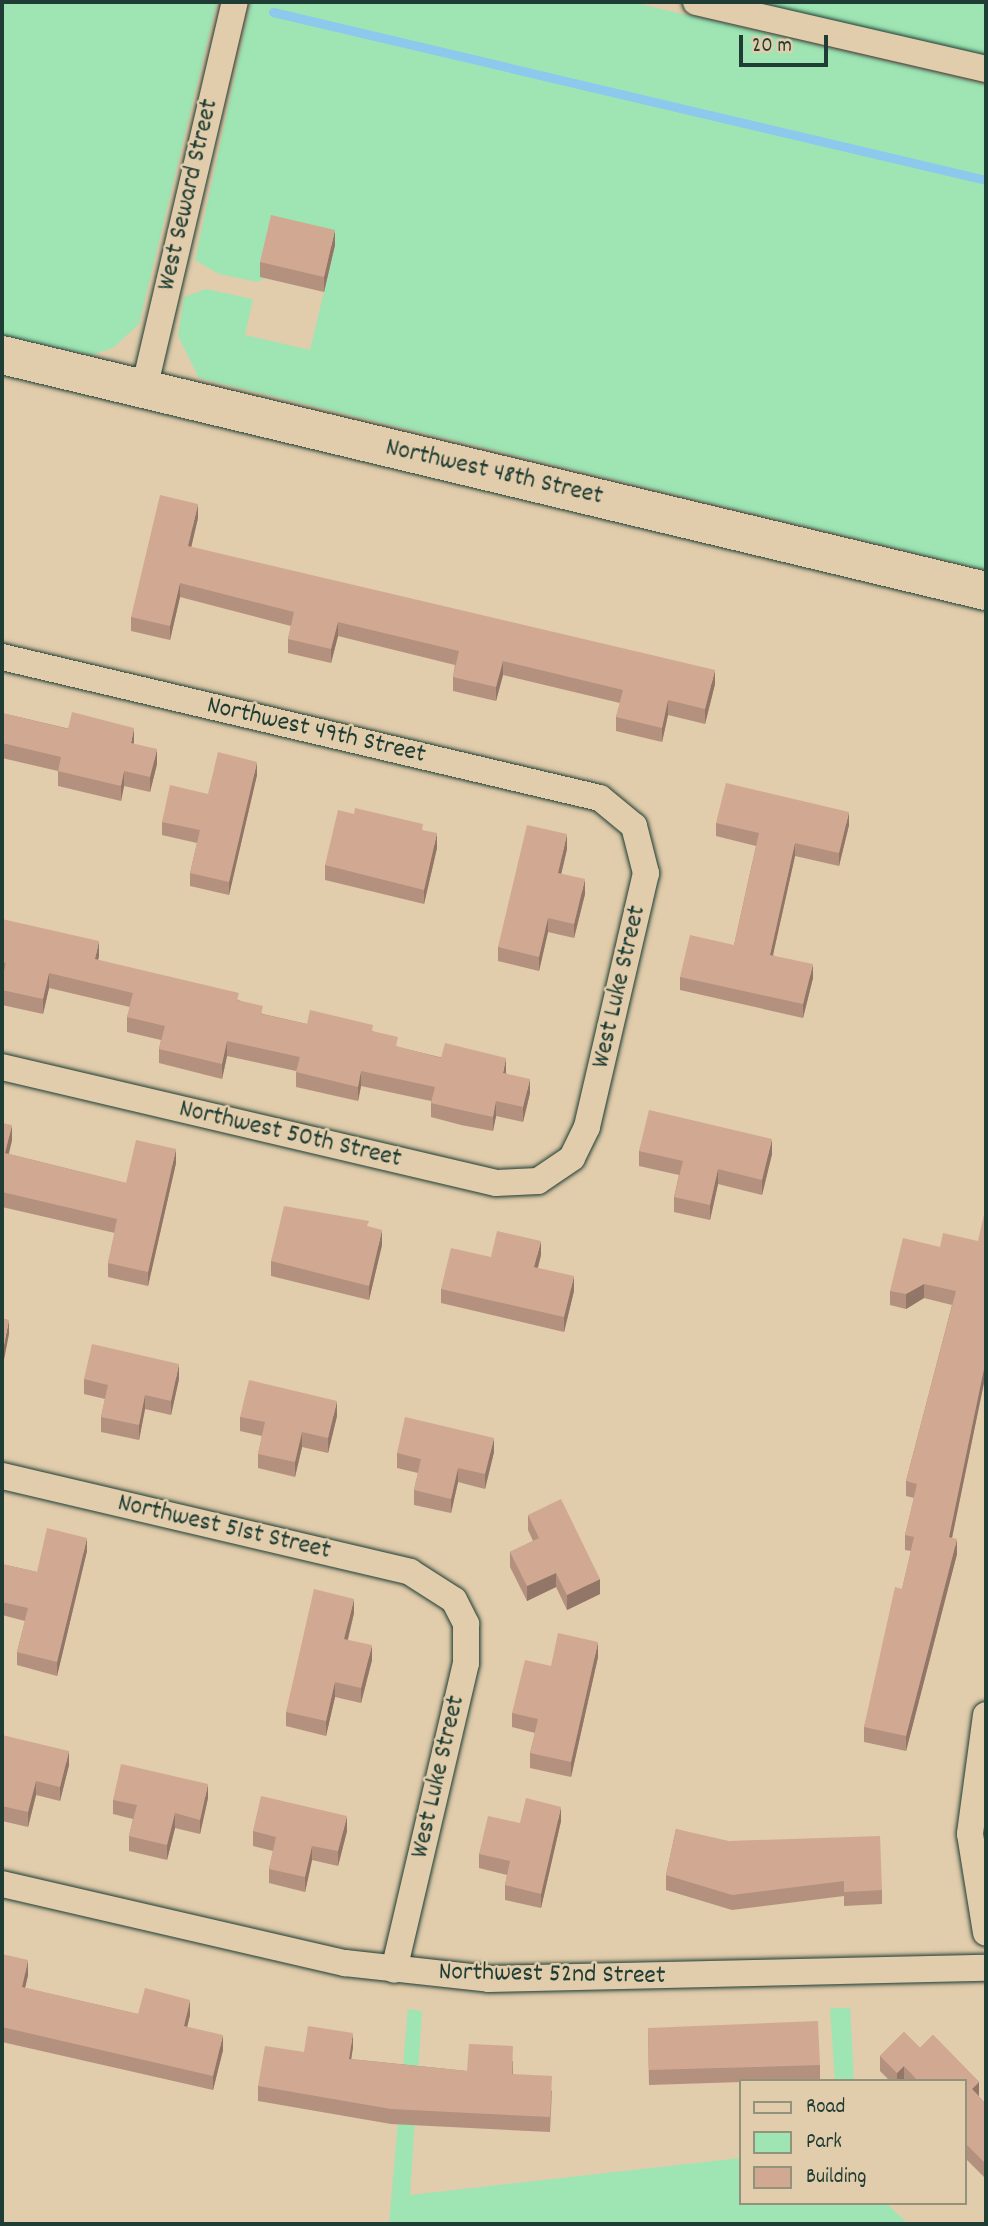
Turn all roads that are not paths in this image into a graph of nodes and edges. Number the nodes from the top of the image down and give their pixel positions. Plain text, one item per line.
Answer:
1 (235, 2) edge
2 (696, 2) edge
3 (986, 69) edge
4 (2, 355) edge
5 (144, 389) junction
6 (986, 591) edge
7 (2, 657) edge
8 (626, 816) joint
9 (2, 1067) edge
10 (572, 1158) joint
11 (2, 1476) edge
12 (443, 1590) joint
13 (986, 1715) edge
14 (2, 1884) edge
15 (986, 1933) edge
16 (986, 1968) edge
17 (394, 1970) junction

1 - 5 street, West Seward Street
2 - 3 street
4 - 5 main road, Northwest 48th Street
5 - 6 main road, Northwest 48th Street
7 - 8 street, Northwest 49th Street
8 - 10 street, West Luke Street
9 - 10 street, Northwest 50th Street
11 - 12 street, Northwest 51st Street
12 - 17 street, West Luke Street
13 - 15 street
14 - 17 street, Northwest 52nd Street
16 - 17 street, Northwest 52nd Street

